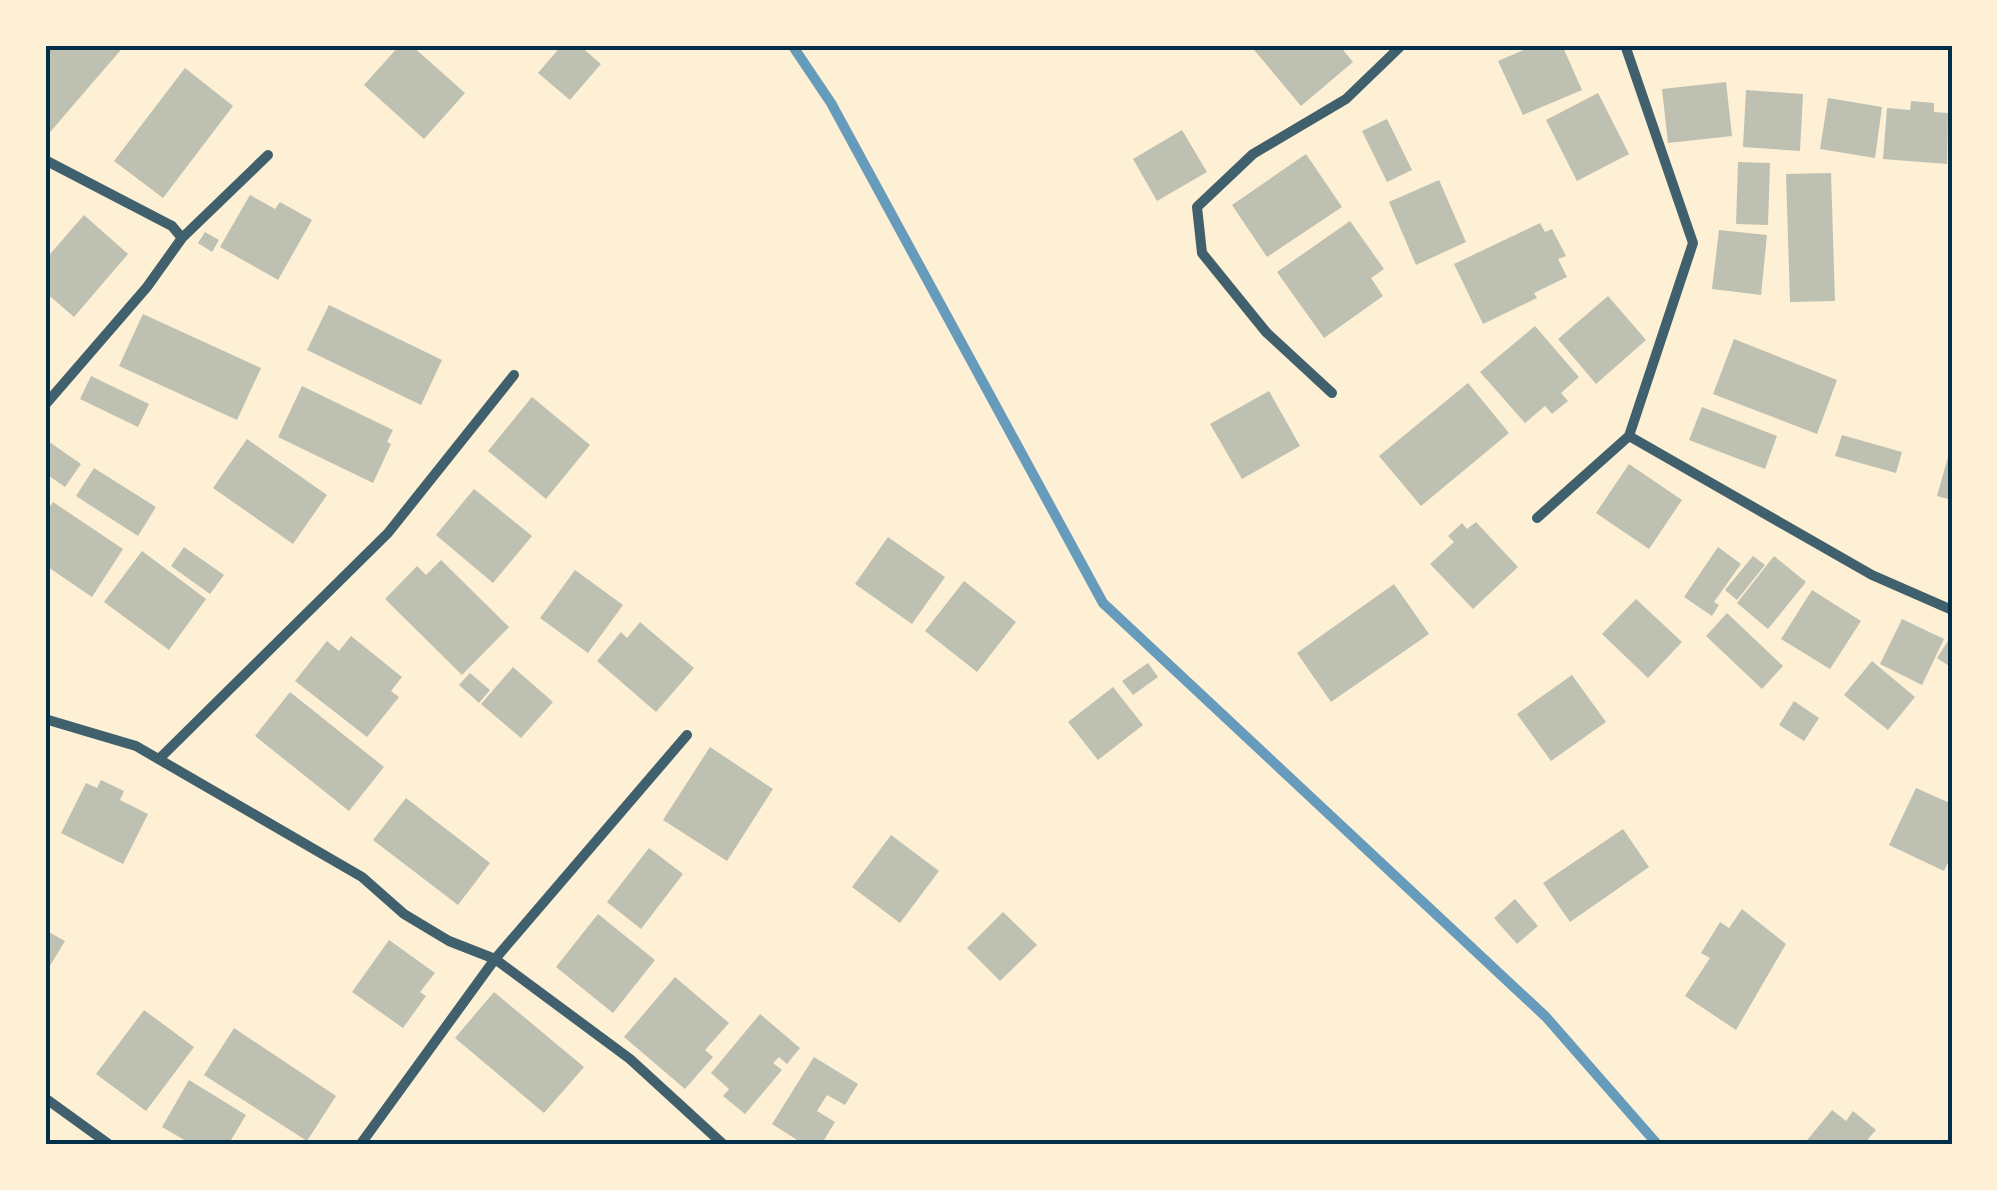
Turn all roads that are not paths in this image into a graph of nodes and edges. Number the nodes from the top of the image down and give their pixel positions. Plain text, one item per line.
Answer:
1 (1402, 45) edge
2 (1625, 45) edge
3 (268, 155) dead end
4 (45, 160) edge
5 (182, 238) junction
6 (514, 375) dead end
7 (1332, 393) dead end
8 (45, 404) edge
9 (1629, 436) junction
10 (1537, 518) dead end
11 (1952, 610) edge
12 (45, 719) edge
13 (688, 735) dead end
14 (159, 759) junction
15 (495, 959) junction
16 (45, 1098) edge
17 (110, 1145) edge
18 (360, 1145) edge
19 (724, 1145) edge

1 - 7 street
2 - 9 street
3 - 5 street
4 - 5 street
5 - 8 street
6 - 14 street
9 - 10 street
9 - 11 street
12 - 14 street
13 - 15 street
14 - 15 street
15 - 18 street
15 - 19 street
16 - 17 street

